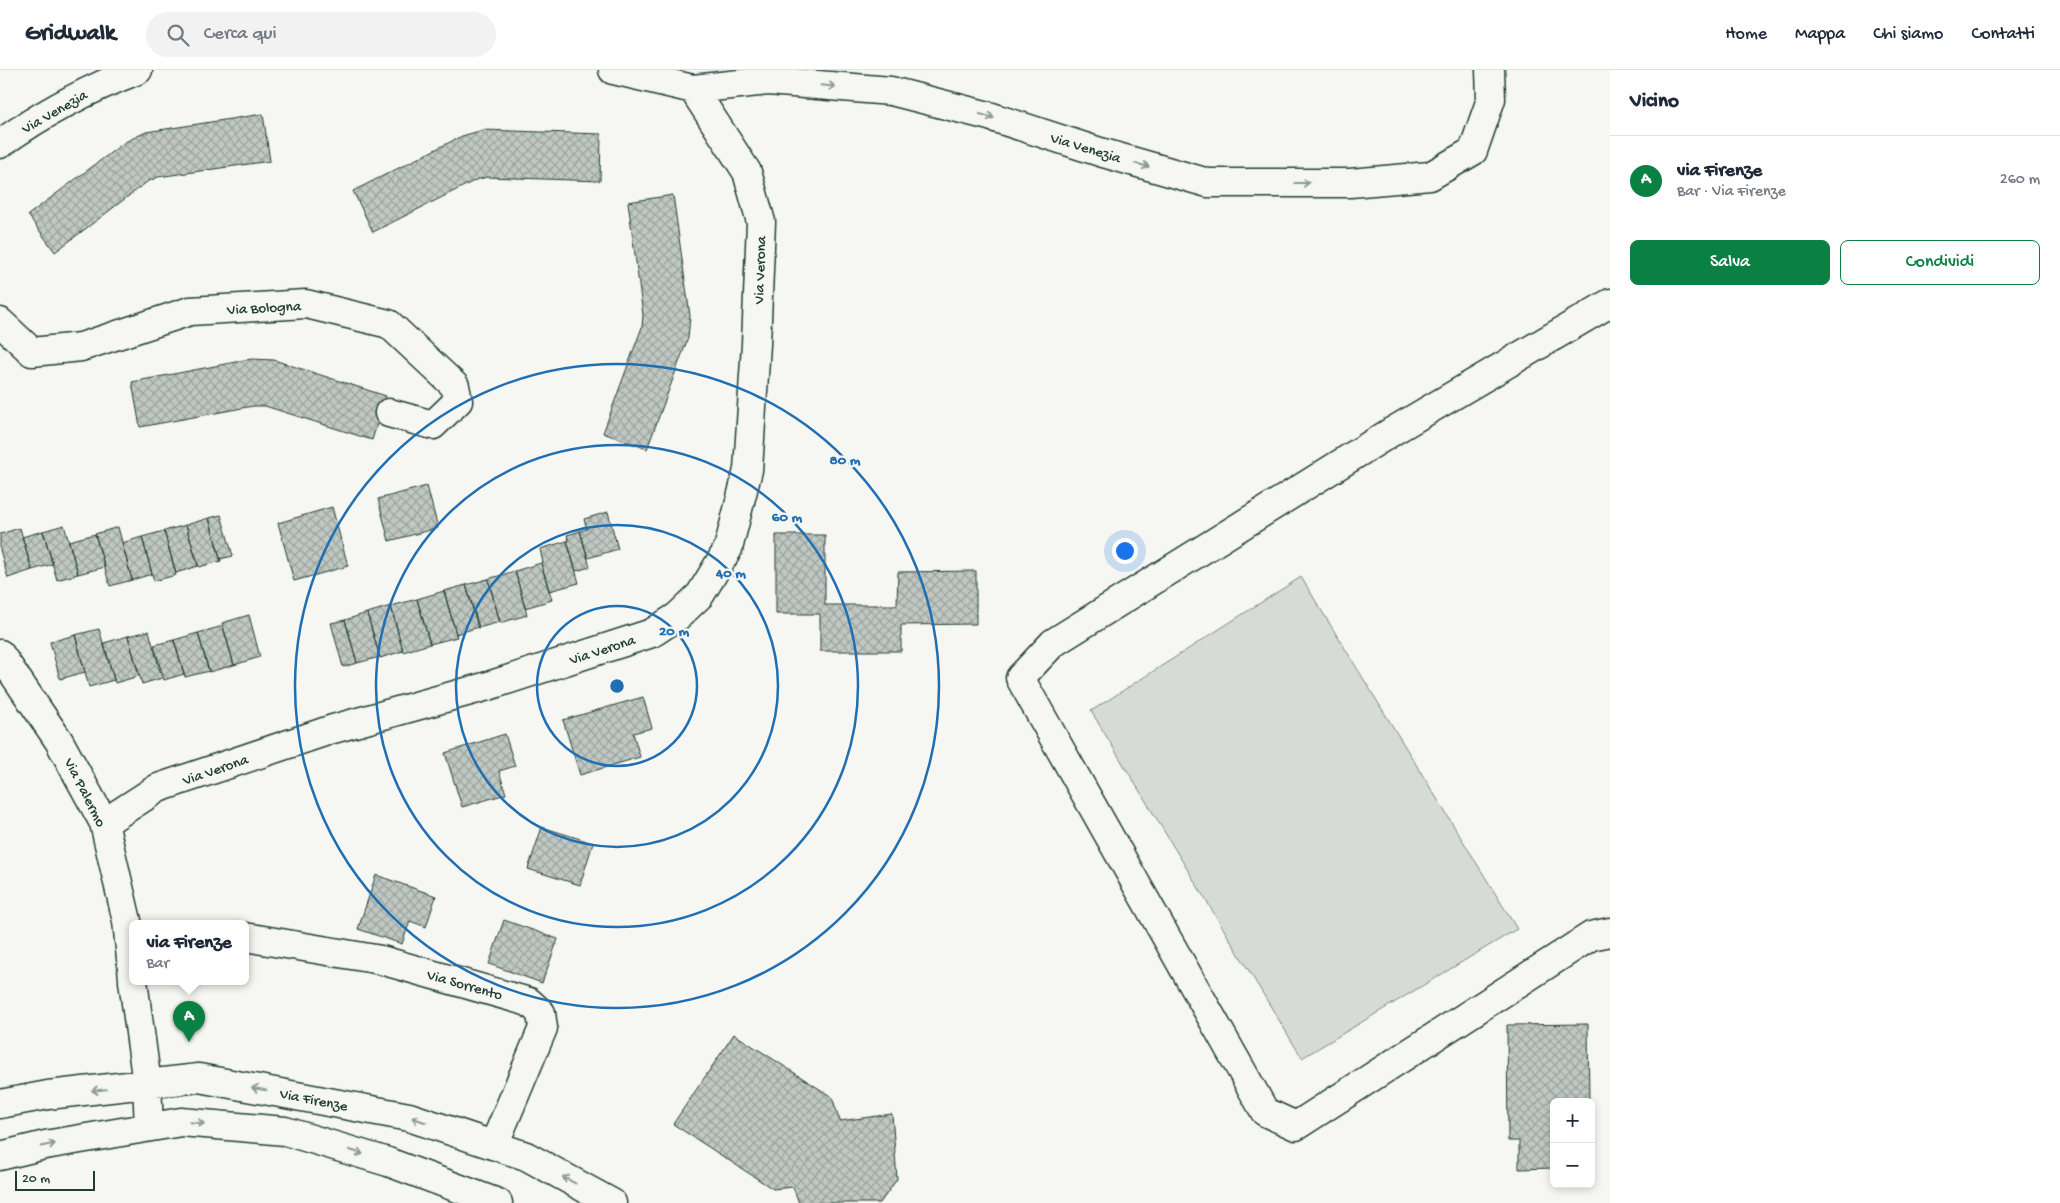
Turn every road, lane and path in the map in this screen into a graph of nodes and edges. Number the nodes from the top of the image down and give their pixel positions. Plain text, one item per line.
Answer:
1 (138, 70) edge
2 (613, 70) edge
3 (1490, 70) edge
4 (693, 89) junction
5 (0, 144) edge
6 (1610, 303) edge
7 (0, 322) edge
8 (389, 413) dead end
9 (0, 654) edge
10 (104, 823) junction
11 (134, 920) edge
12 (1610, 932) edge
13 (249, 938) edge
14 (134, 985) edge
15 (147, 1084) junction
16 (0, 1104) edge
17 (149, 1127) junction
18 (494, 1145) junction
19 (0, 1156) edge
20 (498, 1203) edge
21 (612, 1203) edge

1 - 5 street, Via Venezia
2 - 4 street, Via Venezia
4 -> 3 street, Via Venezia
4 - 10 street, Via Verona
6 - 12 street
7 - 8 street, Via Bologna
9 - 10 street, Via Palermo
10 - 11 street, Via Palermo
13 - 18 street, Via Sorrento
14 - 15 street, Via Palermo
15 -> 16 street, Via Firenze
15 - 17 street, Via Palermo
18 -> 15 street, Via Firenze
19 -> 17 street
17 -> 20 street
21 -> 18 street, Via Firenze

